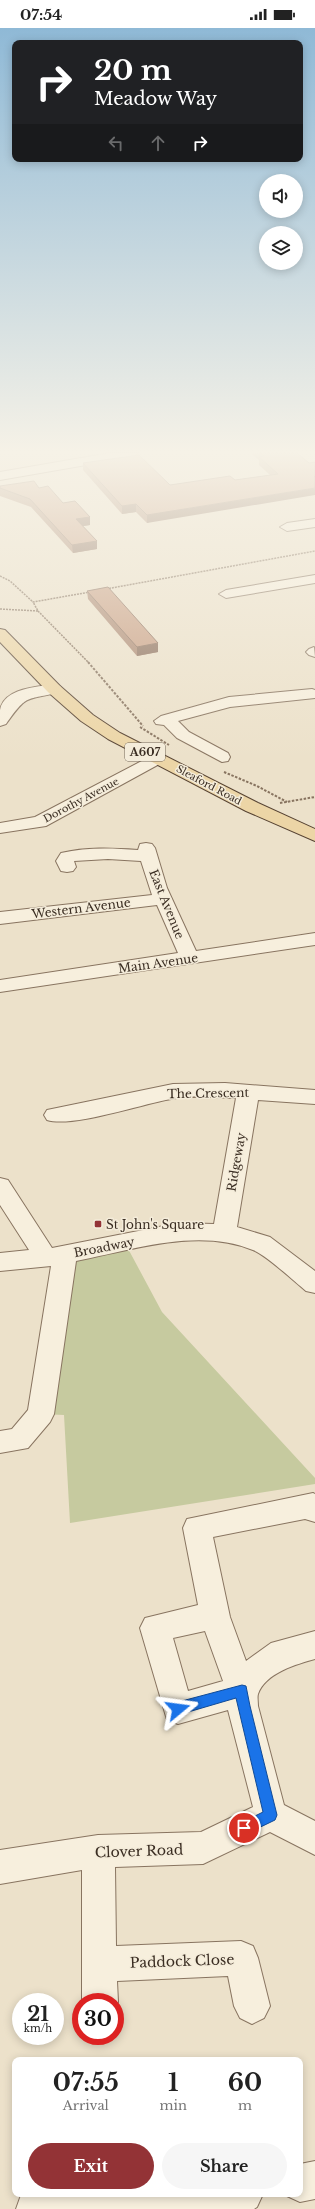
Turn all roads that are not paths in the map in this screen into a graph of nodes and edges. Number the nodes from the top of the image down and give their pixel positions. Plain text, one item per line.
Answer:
1 (315, 579) edge
2 (226, 594) dead end
3 (0, 633) edge
4 (300, 680) dead end
5 (54, 689) junction
6 (313, 695) edge
7 (5, 702) edge
8 (0, 720) edge
9 (222, 757) dead end
10 (157, 758) junction
11 (0, 828) edge
12 (315, 836) edge
13 (67, 867) dead end
14 (163, 899) junction
15 (0, 918) edge
16 (315, 939) edge
17 (190, 958) junction
18 (0, 986) edge
19 (248, 1092) junction
20 (315, 1097) edge
21 (55, 1115) dead end
22 (0, 1186) edge
23 (224, 1233) junction
24 (55, 1256) junction
25 (0, 1262) edge
26 (315, 1284) edge
27 (0, 1442) edge
28 (314, 1508) edge
29 (215, 1617) junction
30 (315, 1645) edge
31 (242, 1691) junction
32 (271, 1815) junction
33 (315, 1839) edge
34 (98, 1851) junction
35 (0, 1867) edge
36 (100, 1964) junction
37 (100, 1993) edge
38 (252, 2006) dead end
39 (315, 2180) edge
40 (303, 2182) edge
41 (207, 2197) edge
42 (95, 2206) edge
43 (35, 2209) edge

1 - 2 street
3 - 5 main road, Sleaford Road / A607
4 - 6 street
5 - 7 street
5 - 10 main road, Sleaford Road / A607
6 - 9 street
7 - 8 street
10 - 11 street, Dorothy Avenue
10 - 12 main road, Sleaford Road / A607
13 - 14 street, East Avenue
14 - 15 street, Western Avenue
14 - 17 street, East Avenue
16 - 17 street, Main Avenue
17 - 18 street, Main Avenue
19 - 20 street, The Crescent
19 - 21 street, The Crescent
19 - 23 street, Ridgeway
22 - 24 street
23 - 24 street, Broadway
23 - 26 street, Broadway
24 - 25 street, Broadway
24 - 27 street
28 - 29 street
29 - 31 street
29 - 31 street
30 - 31 street
31 - 32 street
32 - 33 street
32 - 34 street, Clover Road
34 - 35 street, Clover Road
34 - 36 street
36 - 37 street
36 - 38 street, Paddock Close
39 - 40 street
41 - 42 street
42 - 43 street

